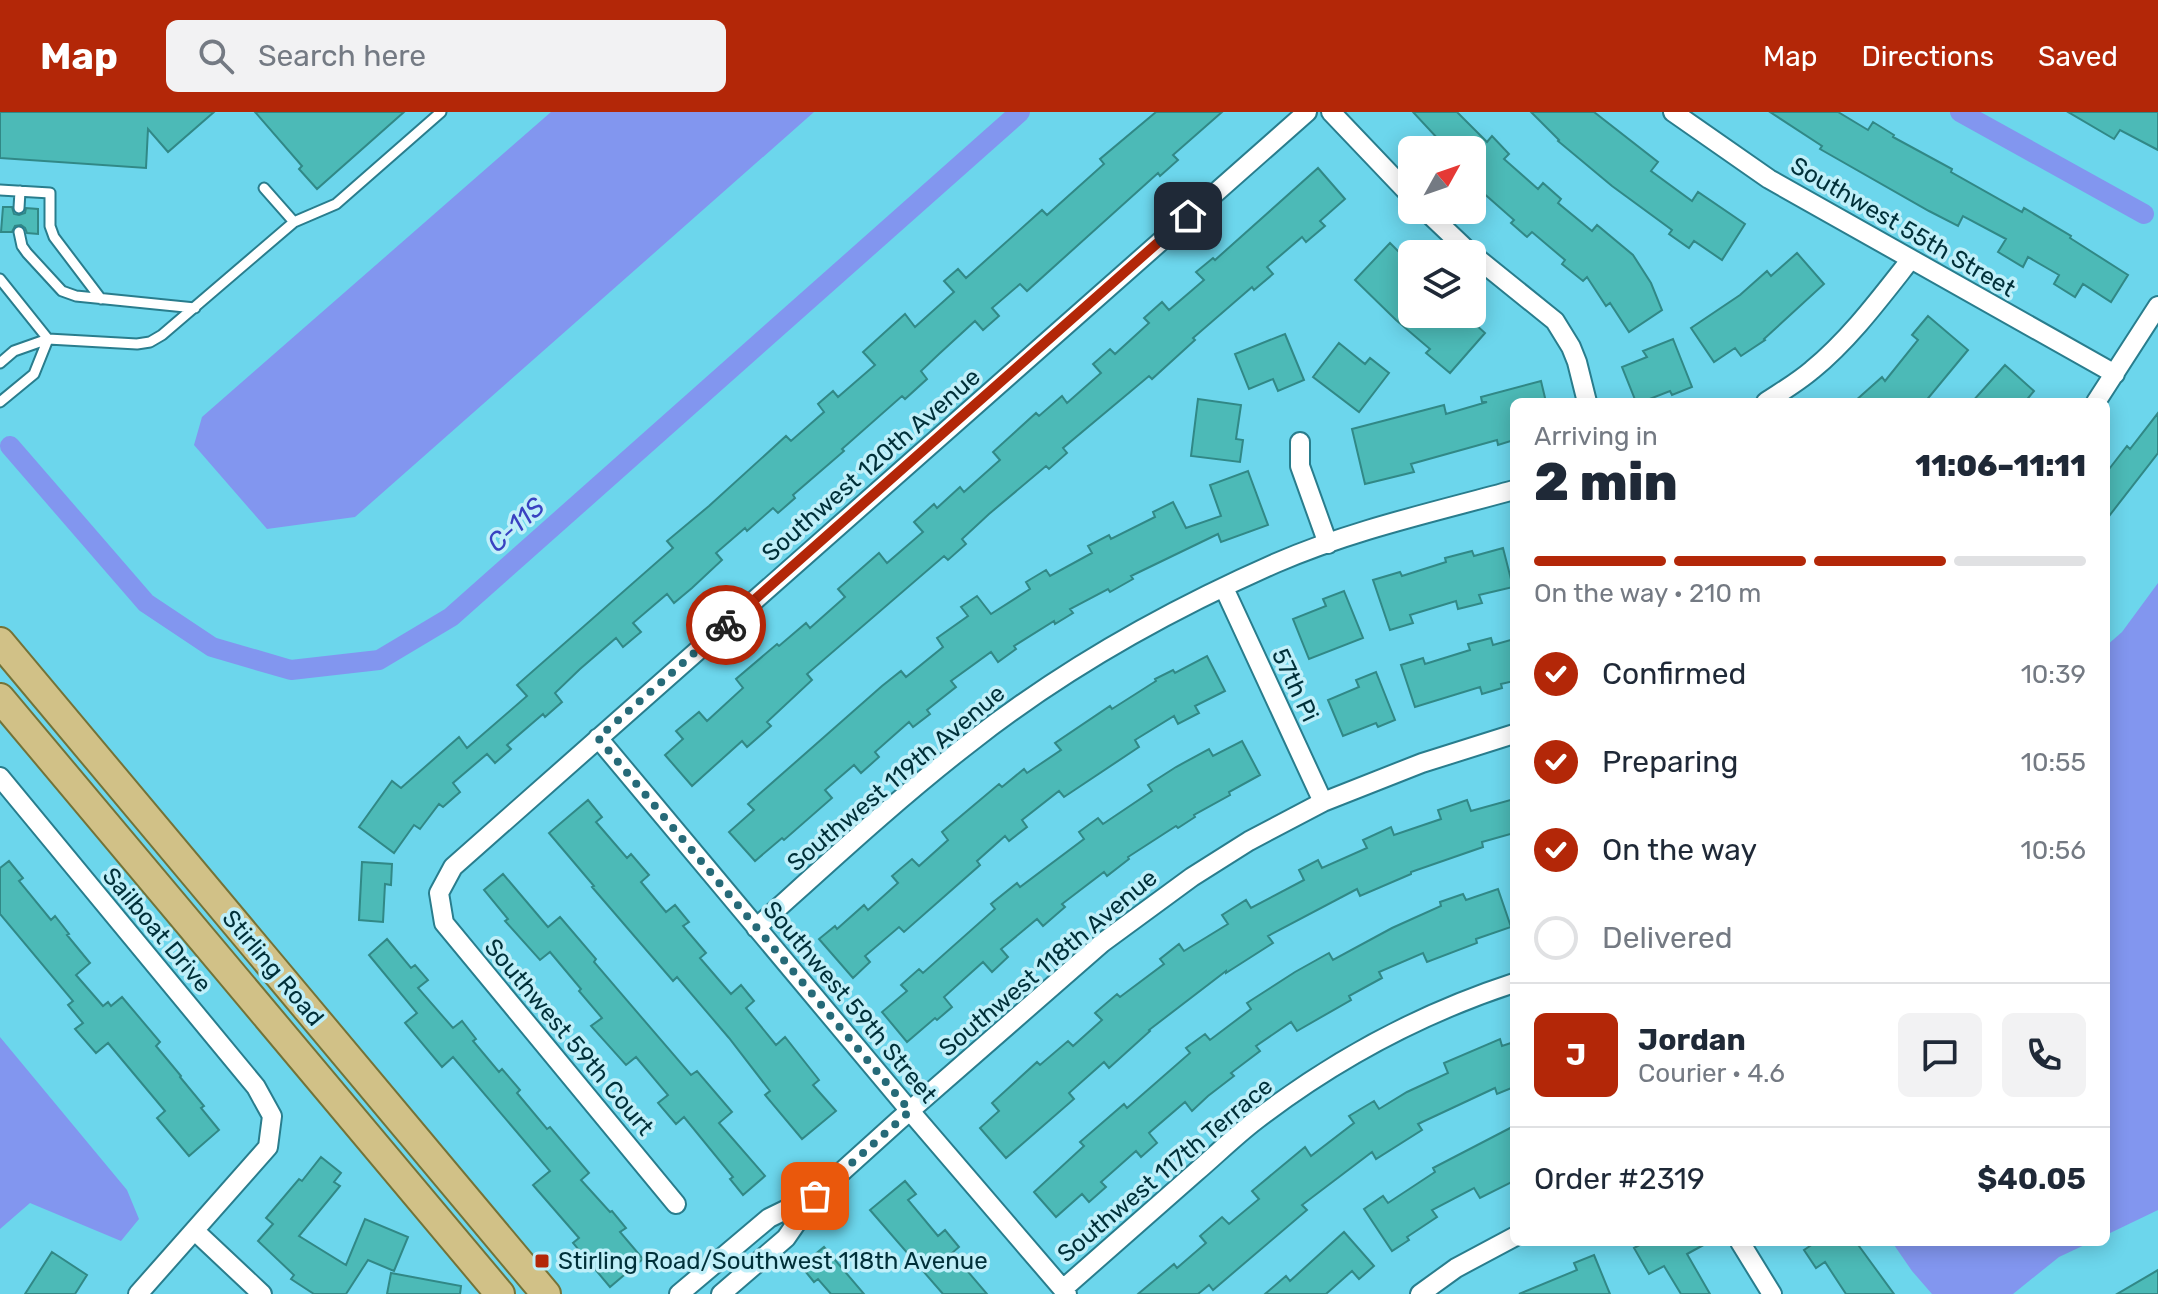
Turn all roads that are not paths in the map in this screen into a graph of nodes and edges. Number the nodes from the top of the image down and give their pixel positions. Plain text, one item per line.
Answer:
1 (441, 112) edge
2 (1307, 112) edge
3 (1331, 112) edge
4 (1673, 112) edge
5 (1398, 182) edge
6 (264, 188) dead end
7 (0, 190) edge
8 (20, 191) junction
9 (19, 208) dead end
10 (294, 222) junction
11 (1440, 224) edge
12 (19, 232) dead end
13 (1911, 259) junction
14 (0, 279) edge
15 (101, 299) junction
16 (2158, 306) edge
17 (195, 308) junction
18 (48, 339) junction
19 (0, 363) edge
20 (2115, 374) junction
21 (1586, 398) edge
22 (1772, 398) edge
23 (2099, 398) edge
24 (0, 402) edge
25 (1300, 442) dead end
26 (1510, 491) edge
27 (1328, 544) junction
28 (1224, 588) junction
29 (0, 642) edge
30 (0, 698) edge
31 (1510, 735) edge
32 (598, 738) junction
33 (0, 777) edge
34 (1323, 802) junction
35 (439, 893) joint
36 (756, 928) junction
37 (1510, 984) edge
38 (910, 1111) junction
39 (815, 1196) junction
40 (676, 1204) dead end
41 (195, 1231) junction
42 (1510, 1239) edge
43 (1742, 1246) edge
44 (1065, 1292) edge
45 (138, 1294) edge
46 (262, 1294) edge
47 (500, 1294) edge
48 (546, 1294) edge
49 (679, 1294) edge
50 (721, 1294) edge
51 (1420, 1294) edge
52 (1772, 1294) edge

1 - 10 lane
2 - 32 street, Southwest 120th Avenue
3 - 5 street
4 - 13 street, Southwest 55th Street
6 - 10 lane
7 - 8 lane
8 - 9 lane
8 - 15 lane
10 - 17 lane
11 - 21 street
12 - 15 lane
13 - 20 street, Southwest 55th Street
13 - 22 street
14 - 18 lane
15 - 17 lane
16 - 20 street
17 - 18 lane
18 - 19 lane
18 - 24 lane
20 - 23 street
25 - 27 street
26 - 27 street, Southwest 119th Avenue
27 - 28 street, Southwest 119th Avenue
28 - 34 street, 57th Pi
28 - 36 street, Southwest 119th Avenue
29 - 48 main road, Stirling Road
30 - 47 main road, Stirling Road
31 - 34 street, Southwest 118th Avenue
32 - 35 street, Southwest 120th Avenue
32 - 36 street, Southwest 59th Street
33 - 41 street, Sailboat Drive
34 - 38 street, Southwest 118th Avenue
35 - 40 street, Southwest 59th Court
36 - 38 street, Southwest 59th Street
37 - 44 street, Southwest 117th Terrace
38 - 39 street, Southwest 118th Avenue
38 - 44 street, Southwest 59th Street
39 - 49 street, Southwest 118th Avenue
39 - 50 street, Southwest 118th Avenue
41 - 45 street
41 - 46 street
42 - 51 street
43 - 52 street

